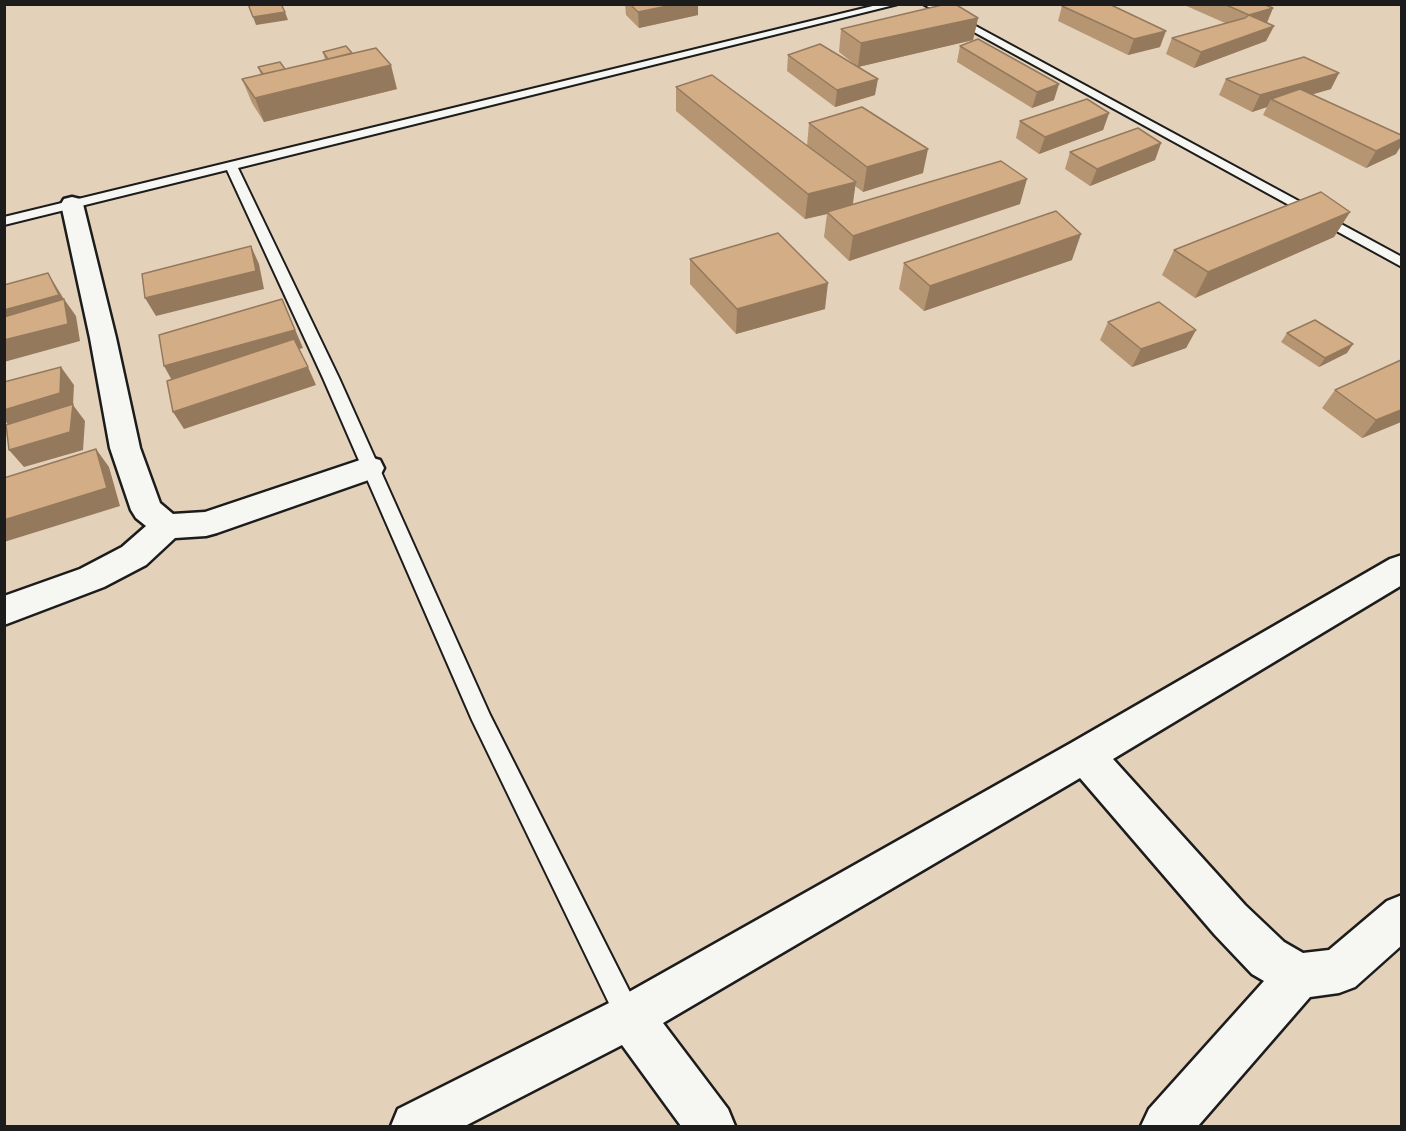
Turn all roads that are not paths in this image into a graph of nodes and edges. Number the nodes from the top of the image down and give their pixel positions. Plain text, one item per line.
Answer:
1 (894, 4) edge
2 (927, 4) edge
3 (231, 166) junction
4 (72, 204) junction
5 (4, 221) edge
6 (1401, 263) edge
7 (369, 468) junction
8 (167, 526) junction
9 (1401, 568) edge
10 (4, 611) edge
11 (1085, 755) junction
12 (1401, 916) edge
13 (1299, 976) junction
14 (629, 1017) junction
15 (415, 1126) edge
16 (711, 1126) edge
17 (1166, 1126) edge

1 - 3 lane
2 - 6 lane
3 - 4 lane
3 - 7 lane
4 - 5 lane
4 - 8 street
7 - 8 street
7 - 14 lane
8 - 10 street
9 - 11 street
11 - 13 street
11 - 14 street
12 - 13 street
13 - 17 street
14 - 15 street
14 - 16 street

